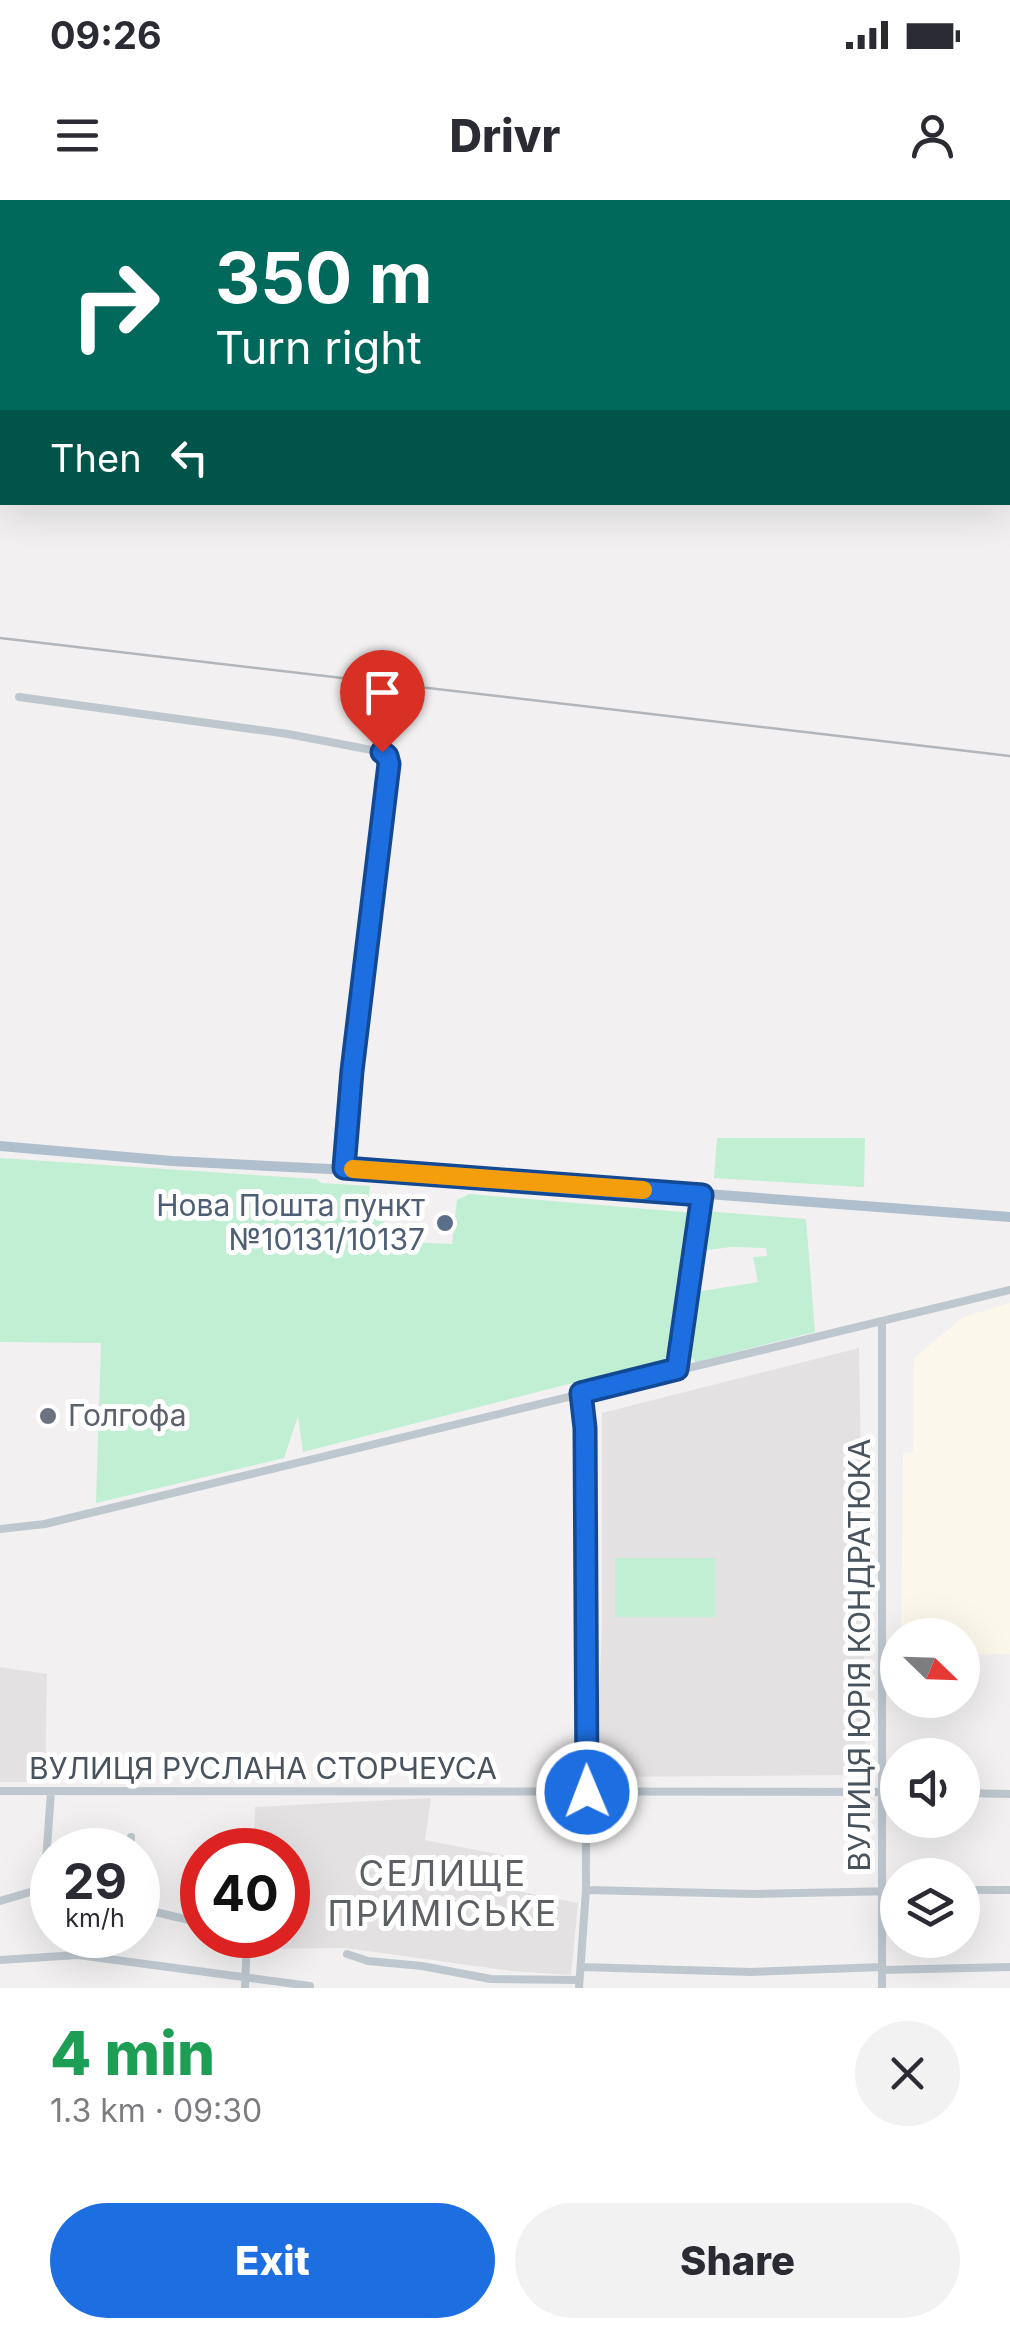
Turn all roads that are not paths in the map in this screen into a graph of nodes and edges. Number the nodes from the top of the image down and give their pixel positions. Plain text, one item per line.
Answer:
1 (19, 697) dead end
2 (0, 1146) edge
3 (344, 1168) junction
4 (702, 1195) junction
5 (1010, 1217) edge
6 (1010, 1290) edge
7 (882, 1323) junction
8 (677, 1369) junction
9 (581, 1393) junction
10 (0, 1528) edge
11 (881, 1738) edge
12 (0, 1791) edge
13 (51, 1792) junction
14 (587, 1792) junction
15 (880, 1792) edge
16 (980, 1793) edge
17 (1010, 1794) edge
18 (50, 1828) edge
19 (586, 1890) junction
20 (980, 1890) edge
21 (1010, 1890) edge
22 (880, 1891) edge
23 (30, 1893) edge
24 (0, 1902) edge
25 (346, 1954) dead end
26 (246, 1958) edge
27 (882, 1958) edge
28 (0, 1960) edge
29 (582, 1967) junction
30 (1010, 1967) edge
31 (882, 1968) junction
32 (245, 1984) edge
33 (579, 1984) edge
34 (310, 1986) edge
35 (882, 1988) edge

1 - 3 street
2 - 3 main road
3 - 4 main road
4 - 5 main road
4 - 8 street
6 - 7 street
7 - 8 street
7 - 11 street, ВУЛИЦЯ ЮРІЯ КОНДРАТЮКА
8 - 9 street
9 - 10 street
9 - 14 street
12 - 13 street, ВУЛИЦЯ РУСЛАНА СТОРЧЕУСА
13 - 14 street, ВУЛИЦЯ РУСЛАНА СТОРЧЕУСА
13 - 18 street
14 - 15 street, ВУЛИЦЯ РУСЛАНА СТОРЧЕУСА
14 - 19 street
16 - 17 street
19 - 22 street
19 - 29 street
20 - 21 street
23 - 24 street
25 - 33 street
26 - 32 street
27 - 31 street, ВУЛИЦЯ ЮРІЯ КОНДРАТЮКА
28 - 32 street
29 - 31 street
29 - 33 street
30 - 31 street
31 - 35 street, ВУЛИЦЯ ЮРІЯ КОНДРАТЮКА
32 - 34 street

